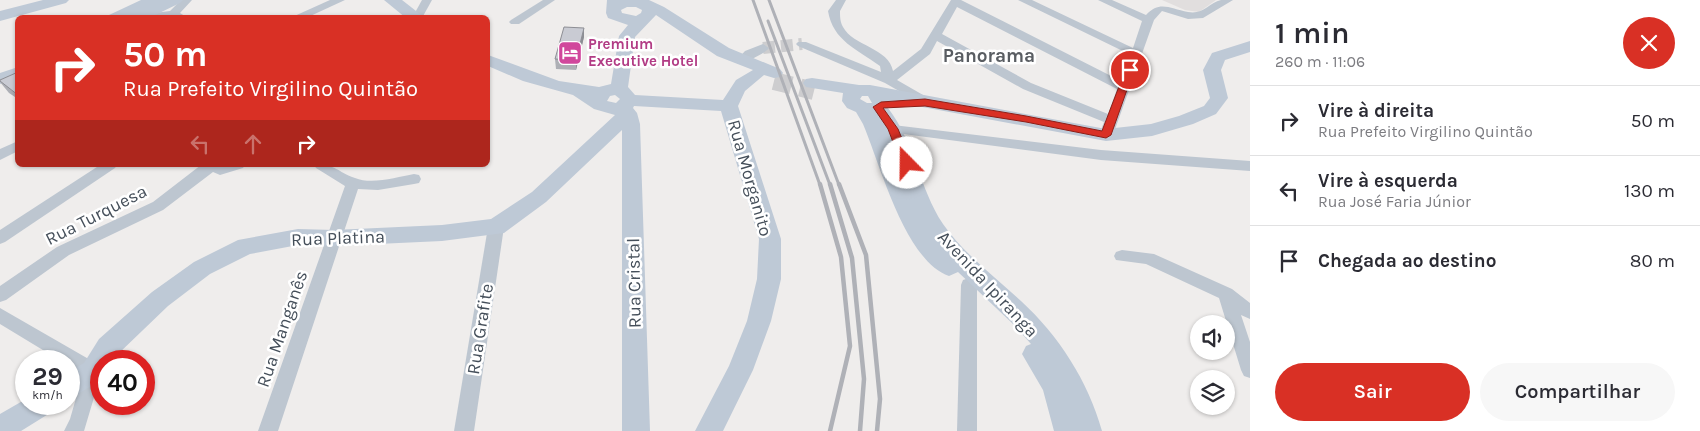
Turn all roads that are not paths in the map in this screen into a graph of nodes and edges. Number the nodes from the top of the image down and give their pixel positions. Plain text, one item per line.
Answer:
1 (61, 0) edge
2 (154, 0) edge
3 (187, 0) edge
4 (340, 0) edge
5 (392, 0) edge
6 (427, 0) edge
7 (550, 0) edge
8 (841, 0) edge
9 (1023, 0) edge
10 (1103, 0) edge
11 (1228, 0) edge
12 (956, 1) edge
13 (614, 8) edge
14 (641, 8) edge
15 (172, 11) edge
16 (122, 15) edge
17 (152, 15) edge
18 (302, 15) edge
19 (414, 15) edge
20 (418, 15) edge
21 (0, 16) edge
22 (1148, 20) junction
23 (515, 22) dead end
24 (936, 36) junction
25 (802, 44) tunnel mouth
26 (1250, 46) edge
27 (763, 48) tunnel mouth
28 (1137, 54) junction
29 (15, 61) edge
30 (490, 61) edge
31 (742, 61) junction
32 (0, 68) edge
33 (15, 73) edge
34 (756, 75) junction
35 (0, 80) edge
36 (889, 80) junction
37 (813, 87) tunnel mouth
38 (1123, 87) junction
39 (925, 102) junction
40 (868, 103) junction
41 (616, 106) junction
42 (729, 106) junction
43 (1108, 127) junction
44 (893, 129) junction
45 (15, 147) edge
46 (0, 155) edge
47 (1250, 166) edge
48 (107, 167) edge
49 (210, 167) edge
50 (213, 167) edge
51 (231, 167) edge
52 (324, 167) edge
53 (414, 179) dead end
54 (353, 184) junction
55 (496, 227) junction
56 (0, 238) edge
57 (334, 238) junction
58 (1122, 256) dead end
59 (969, 285) junction
60 (1226, 294) junction
61 (0, 295) edge
62 (1250, 312) edge
63 (0, 315) edge
64 (106, 350) edge
65 (90, 370) edge
66 (1250, 370) edge
67 (90, 383) edge
68 (22, 415) edge
69 (0, 429) edge
70 (74, 431) edge
71 (268, 431) edge
72 (464, 431) edge
73 (636, 431) edge
74 (709, 431) edge
75 (967, 431) edge
76 (1068, 431) edge
77 (1088, 431) edge

1 - 21 street
2 - 16 street
3 - 15 street
4 - 18 street
5 - 19 street
6 - 20 street
7 - 23 street
8 - 36 street
9 - 28 street
10 - 22 street
11 - 22 street
12 - 24 street
12 - 38 street
13 - 14 street
13 - 41 street
14 - 31 street
14 - 34 street
14 - 41 street
15 - 17 street
22 - 28 street
24 - 36 street
24 - 43 street
25 - 36 street
26 - 43 street
27 - 31 street
28 - 38 street
29 - 32 street
30 - 41 street
31 - 34 street
33 - 35 street
34 - 42 street, Rua Morganito
36 - 39 street
37 - 40 street
38 - 43 street
39 - 40 street
39 - 43 street
40 - 44 street
40 - 59 street, Avenida Ipiranga
41 - 42 street
41 - 55 street, Rua Platina
41 - 73 street, Rua Cristal
42 - 74 street, Rua Morganito
44 - 47 street
44 - 77 street, Avenida Ipiranga
45 - 46 street
48 - 56 street
49 - 61 street, Rua Turquesa
50 - 51 street, Rua Turquesa
52 - 54 street
53 - 54 street
54 - 57 street, Rua Manganês
55 - 57 street, Rua Platina
55 - 72 street, Rua Grafite
57 - 64 street, Rua Platina
57 - 71 street, Rua Manganês
58 - 60 street
59 - 75 street
59 - 76 street, Avenida Ipiranga
60 - 62 street
60 - 66 street
63 - 65 street
67 - 70 street
68 - 69 street

